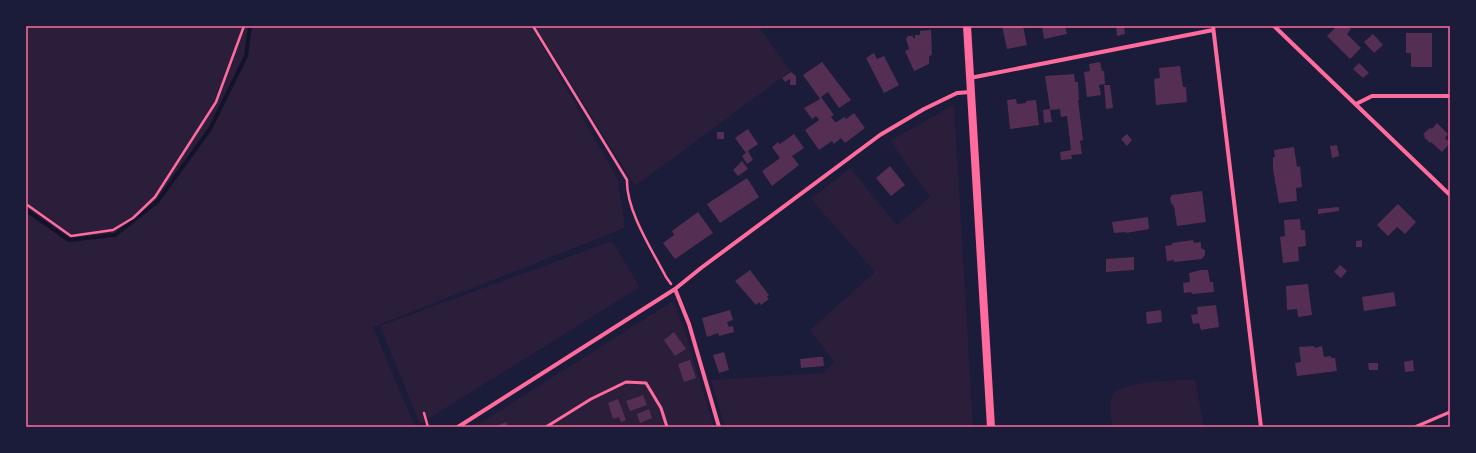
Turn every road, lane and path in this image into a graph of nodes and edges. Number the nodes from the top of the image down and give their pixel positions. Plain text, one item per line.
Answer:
1 (244, 26) edge
2 (533, 26) edge
3 (967, 26) edge
4 (1274, 26) edge
5 (1213, 28) edge
6 (970, 78) junction
7 (971, 92) junction
8 (1450, 96) edge
9 (1356, 104) junction
10 (1450, 194) edge
11 (26, 204) edge
12 (675, 289) junction
13 (1450, 412) edge
14 (424, 413) dead end
15 (428, 427) edge
16 (458, 427) edge
17 (546, 427) edge
18 (667, 427) edge
19 (719, 427) edge
20 (991, 427) edge
21 (1261, 427) edge
22 (1415, 427) edge

1 - 11 path
2 - 12 path
3 - 6 main road
4 - 9 street
5 - 6 street
5 - 21 street
6 - 7 main road
7 - 12 street
7 - 20 main road
8 - 9 street
9 - 10 street
12 - 16 street
12 - 19 street
13 - 22 lane
14 - 15 path
17 - 18 lane

